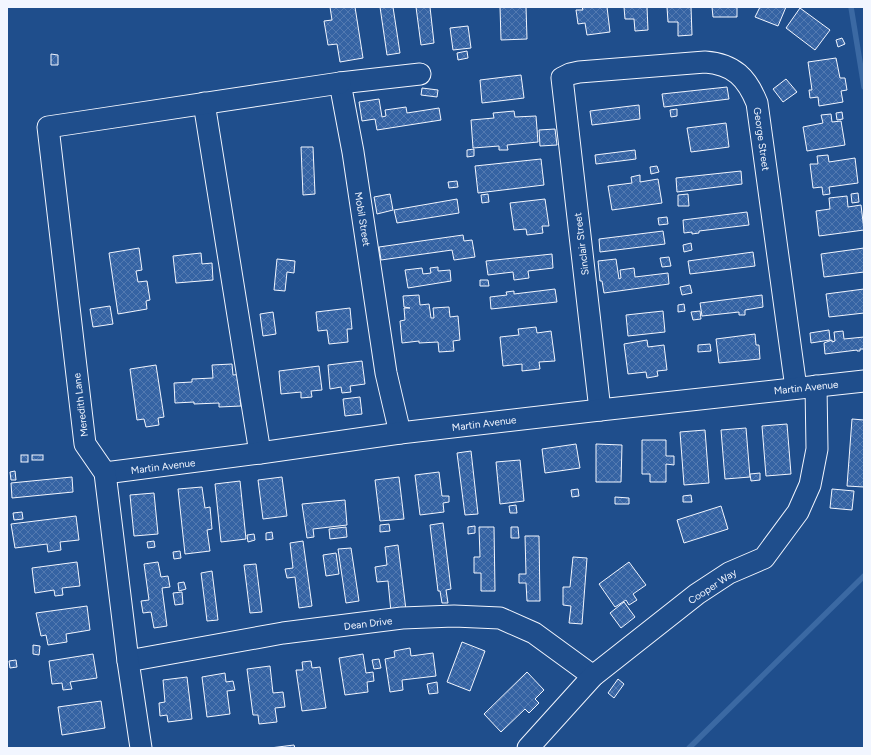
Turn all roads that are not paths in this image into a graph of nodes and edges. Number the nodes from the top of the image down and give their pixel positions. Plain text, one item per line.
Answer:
1 (420, 74) dead end
2 (562, 78) joint
3 (340, 83) junction
4 (204, 103) junction
5 (864, 381) edge
6 (806, 387) junction
7 (600, 410) junction
8 (400, 433) junction
9 (260, 454) junction
10 (105, 473) junction
11 (128, 661) junction
12 (593, 676) junction
13 (141, 748) edge
14 (528, 748) edge

1 - 3 street
2 - 6 street, George Street
2 - 7 street, Sinclair Street
3 - 4 street
3 - 8 street, Mobil Street
4 - 9 street
4 - 10 street, Meredith Lane
5 - 6 street, Martin Avenue
6 - 7 street, Martin Avenue
6 - 12 street, Cooper Way
7 - 8 street, Martin Avenue
8 - 9 street, Martin Avenue
9 - 10 street, Martin Avenue
10 - 11 street, Meredith Lane
11 - 12 street, Dean Drive
11 - 13 street, Meredith Lane
12 - 14 street, Cooper Way

